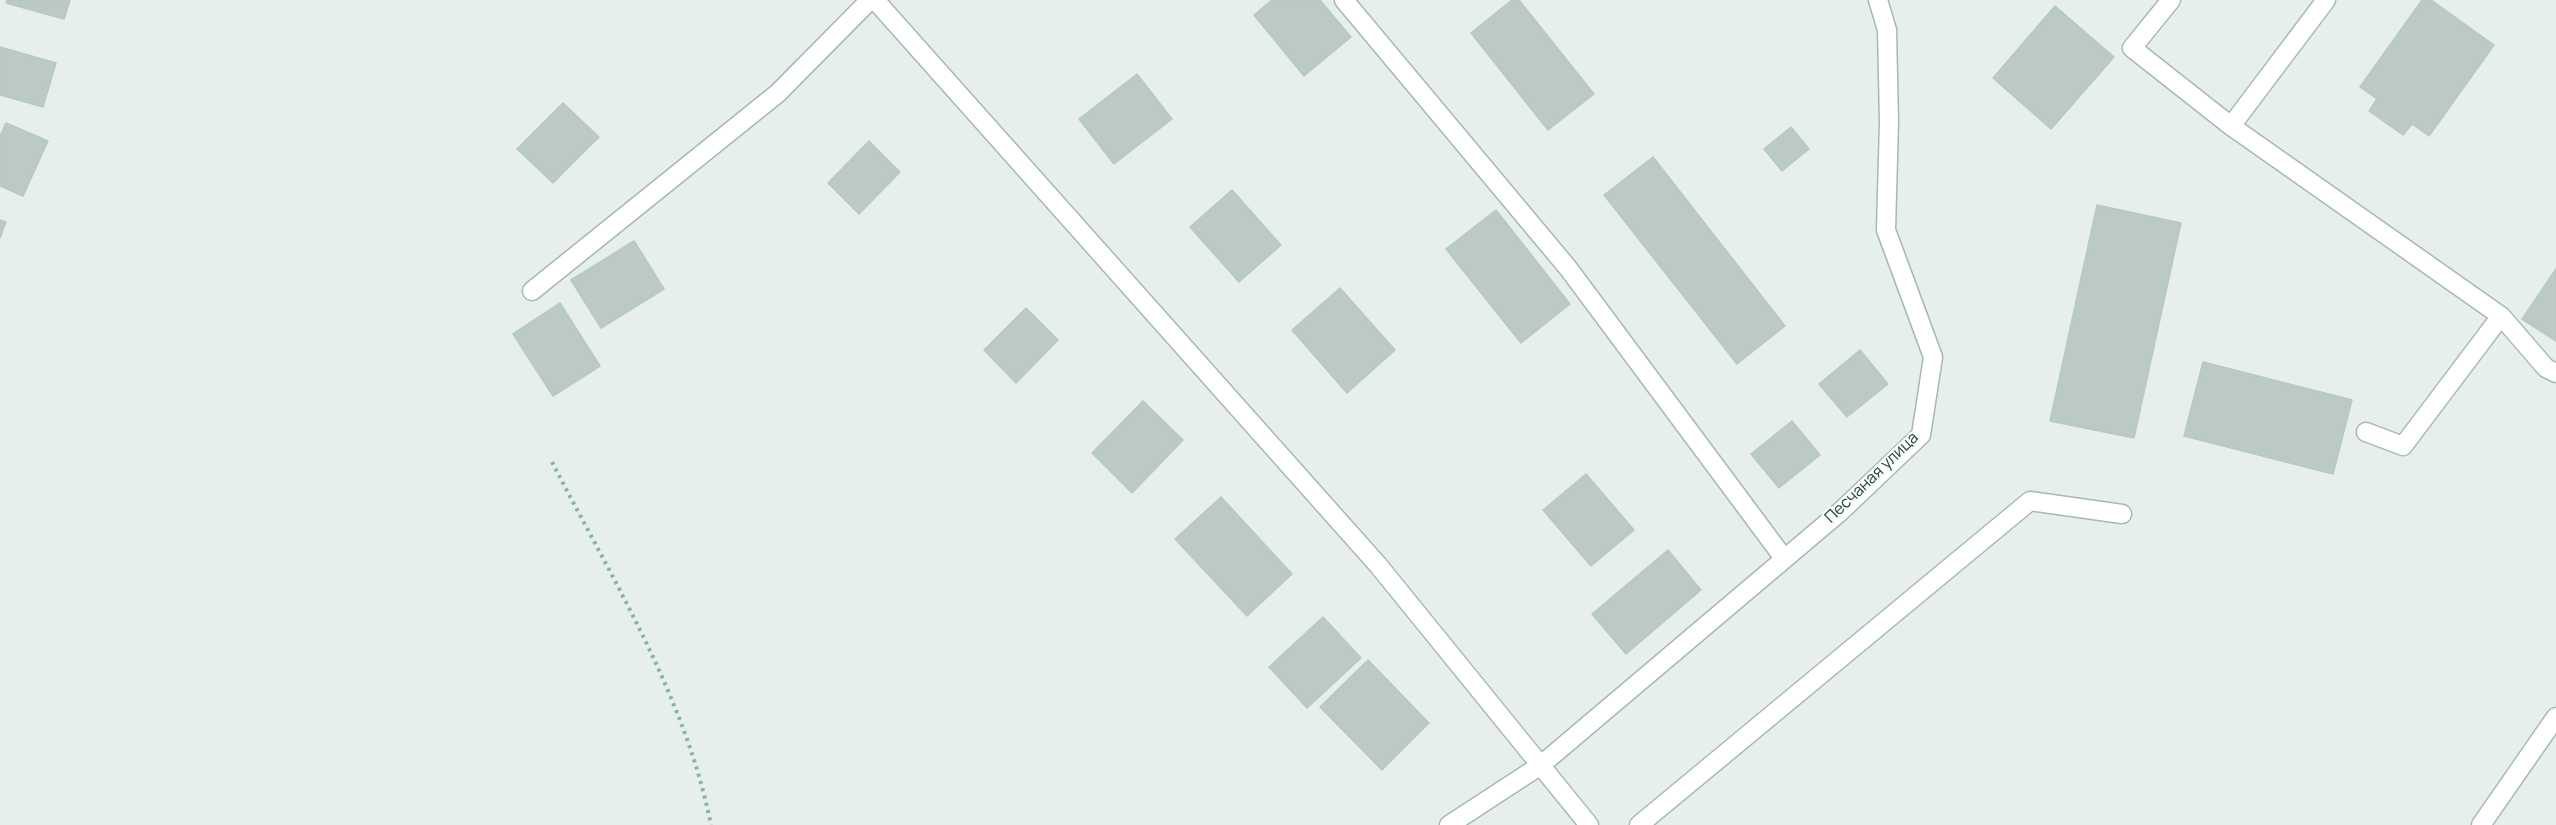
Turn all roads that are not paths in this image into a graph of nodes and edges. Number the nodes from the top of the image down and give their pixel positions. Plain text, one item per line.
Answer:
1 (872, 0) edge
2 (1344, 0) edge
3 (1878, 0) edge
4 (2171, 0) edge
5 (2326, 0) edge
6 (2231, 126) junction
7 (532, 291) dead end
8 (2501, 316) junction
9 (2556, 374) edge
10 (2366, 432) dead end
11 (2122, 514) dead end
12 (1783, 557) junction
13 (2556, 717) edge
14 (1541, 765) junction
15 (1449, 825) edge
16 (1589, 825) edge
17 (1639, 825) edge
18 (2481, 825) edge

1 - 7 street
1 - 14 street
2 - 12 street
3 - 12 street, Песчаная улица
4 - 6 street
5 - 6 street
6 - 8 street
8 - 9 street
8 - 10 street
11 - 17 street
12 - 14 street, Песчаная улица
13 - 18 street
14 - 15 street, Песчаная улица
14 - 16 street

